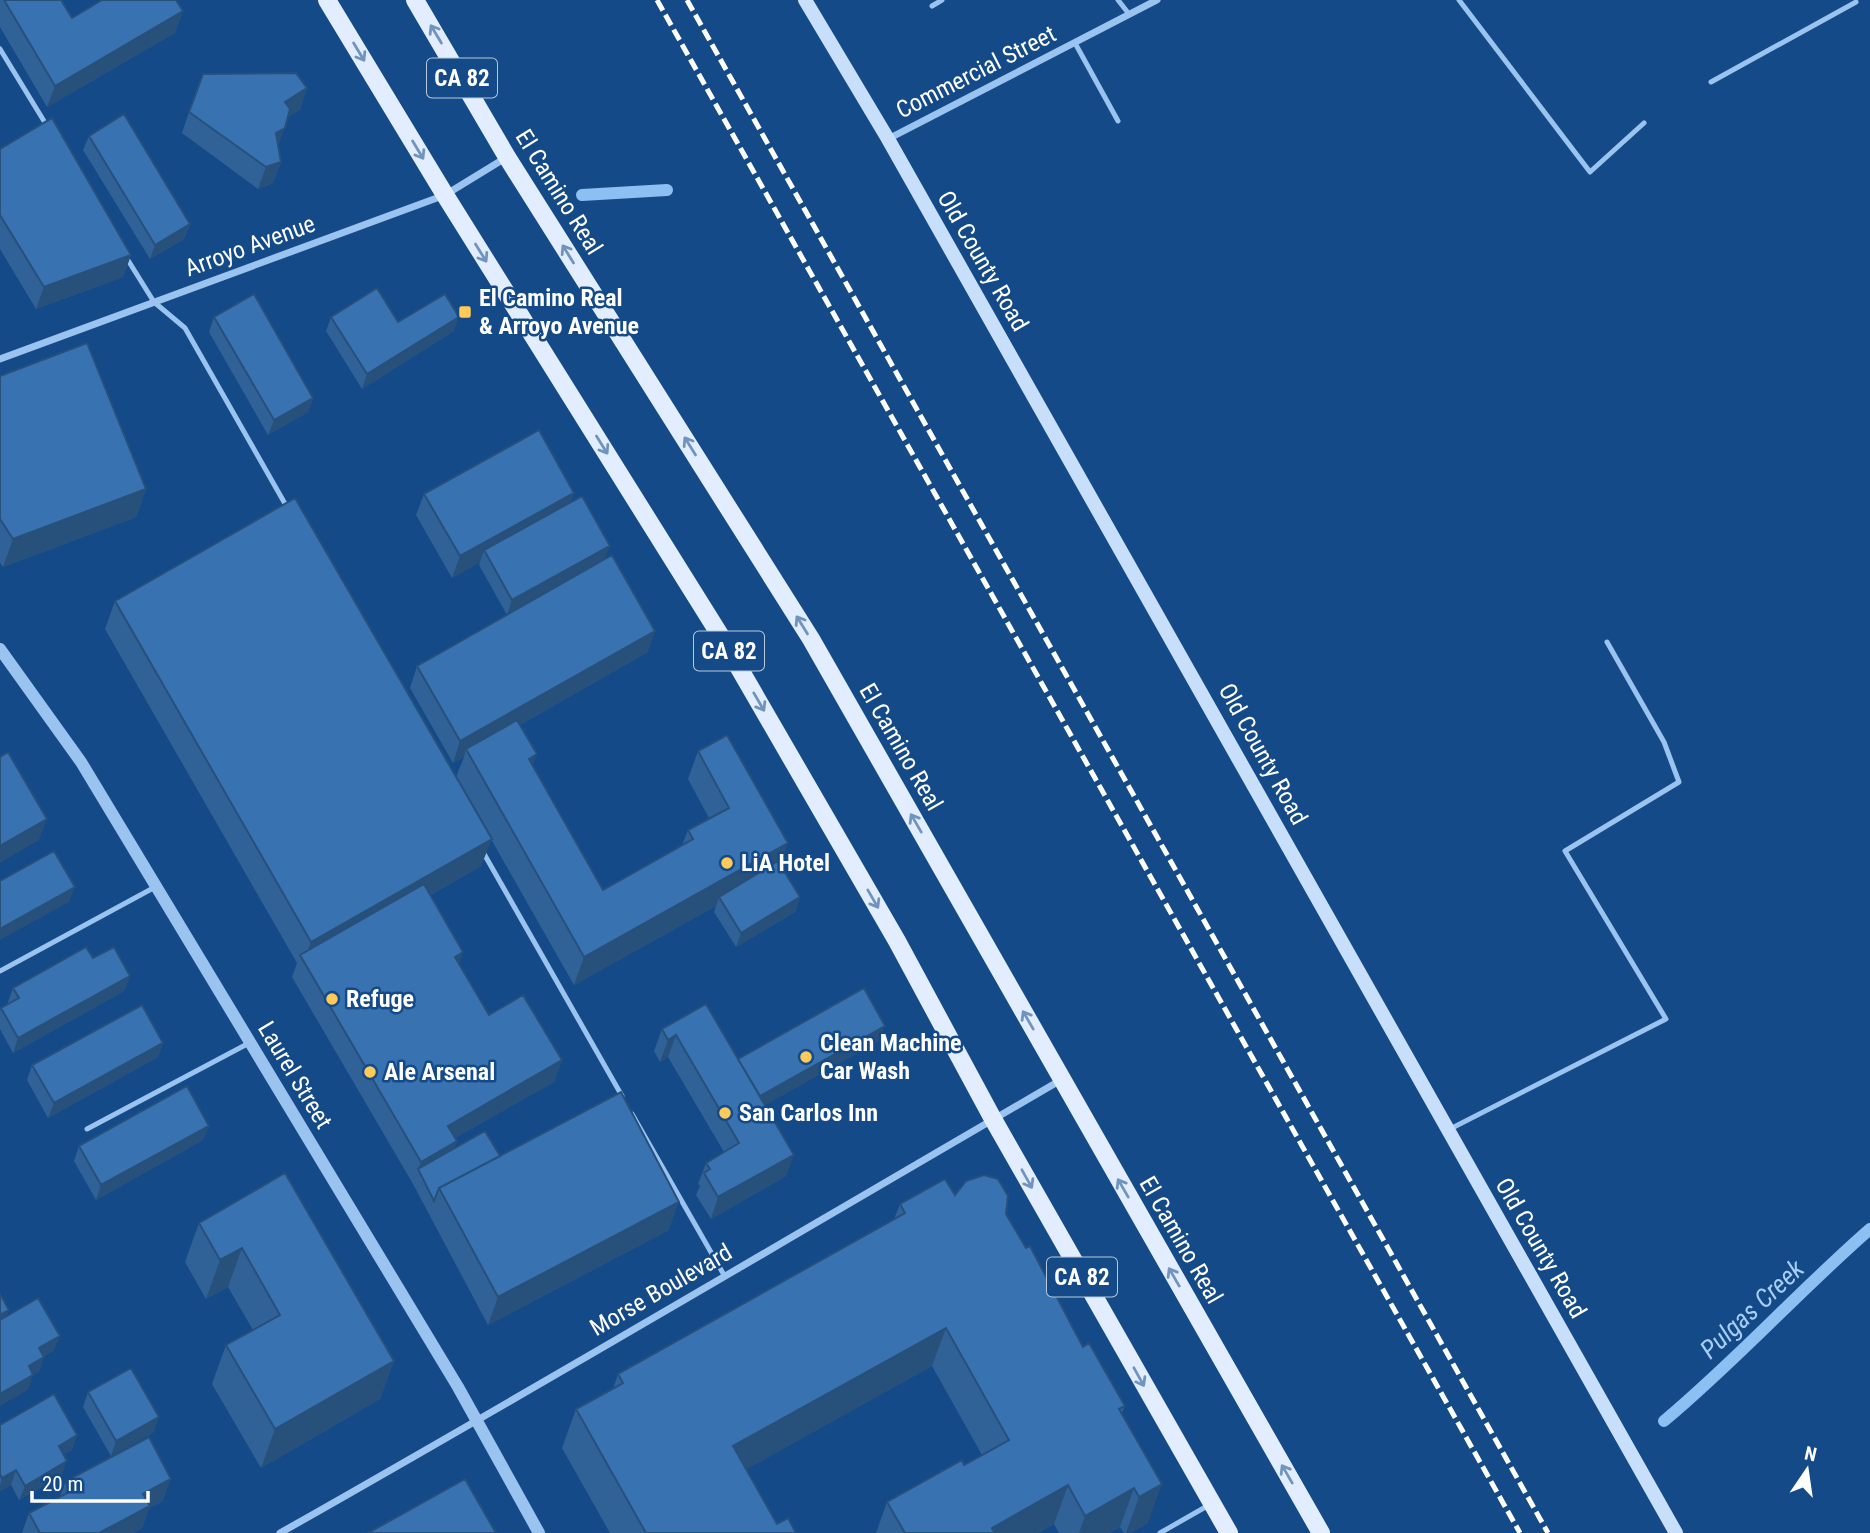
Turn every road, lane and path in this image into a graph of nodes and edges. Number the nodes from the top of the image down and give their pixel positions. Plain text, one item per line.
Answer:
1 (327, 0) edge
2 (415, 0) edge
3 (805, 0) edge
4 (942, 0) edge
5 (1118, 0) edge
6 (1157, 0) edge
7 (1459, 0) edge
8 (1857, 1) edge
9 (932, 6) dead end
10 (1129, 15) junction
11 (1075, 43) junction
12 (0, 49) edge
13 (1711, 82) dead end
14 (1118, 121) dead end
15 (1644, 123) dead end
16 (52, 135) edge
17 (888, 139) junction
18 (507, 157) junction
19 (445, 195) junction
20 (125, 254) edge
21 (154, 302) junction
22 (0, 359) edge
23 (290, 513) edge
24 (1607, 642) dead end
25 (0, 649) edge
26 (480, 847) edge
27 (157, 886) junction
28 (0, 971) edge
29 (251, 1042) junction
30 (1062, 1080) junction
31 (993, 1119) junction
32 (87, 1129) dead end
33 (1447, 1130) junction
34 (724, 1275) junction
35 (478, 1422) junction
36 (1212, 1503) junction
37 (280, 1533) edge
38 (538, 1533) edge
39 (1160, 1533) edge
40 (1229, 1533) edge
41 (1321, 1533) edge
42 (1676, 1533) edge

1 -> 19 main road, CA 82
18 -> 2 main road, El Camino Real / CA 82
3 - 17 main road, Old County Road
4 - 9 lane
5 - 10 lane
6 - 10 street, Commercial Street
7 - 15 lane
8 - 13 lane
10 - 11 street, Commercial Street
11 - 14 lane
11 - 17 street, Commercial Street
12 - 16 lane
17 - 33 main road, Old County Road
18 - 19 street, Arroyo Avenue
30 -> 18 main road, El Camino Real / CA 82
19 - 21 street, Arroyo Avenue
19 -> 31 main road, CA 82
20 - 21 lane
21 - 22 street, Arroyo Avenue
21 - 23 lane
24 - 33 lane
25 - 27 street, Laurel Street
26 - 34 lane
27 - 28 lane
27 - 29 street, Laurel Street
29 - 32 lane
29 - 35 street, Laurel Street
30 - 31 street, Morse Boulevard
41 -> 30 main road, El Camino Real / CA 82
31 - 34 street, Morse Boulevard
31 -> 36 main road, CA 82
33 - 42 main road, Old County Road
34 - 35 street, Morse Boulevard
35 - 37 street, Morse Boulevard
35 - 38 street, Laurel Street
36 - 39 lane
36 - 40 main road, CA 82

